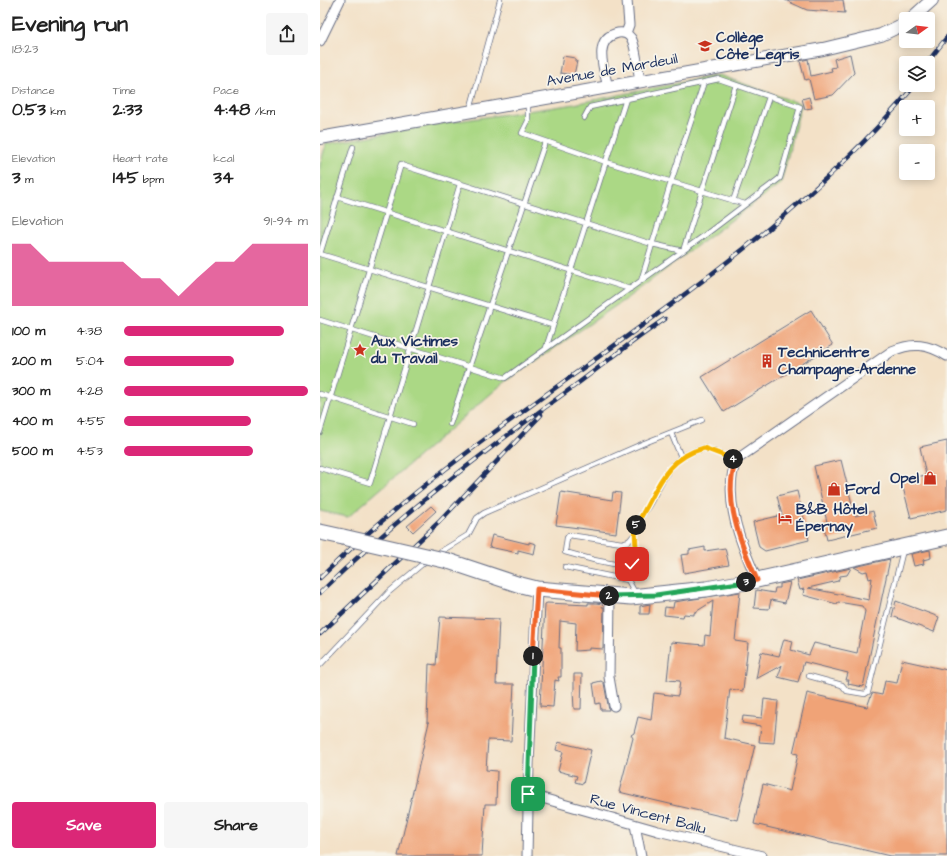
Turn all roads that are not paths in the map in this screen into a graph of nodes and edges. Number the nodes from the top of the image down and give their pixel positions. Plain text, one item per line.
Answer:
1 (340, 0) edge
2 (500, 0) edge
3 (627, 0) edge
4 (932, 0) edge
5 (919, 12) edge
6 (899, 26) edge
7 (626, 33) junction
8 (320, 41) edge
9 (640, 81) junction
10 (704, 82) junction
11 (736, 85) junction
12 (608, 87) junction
13 (769, 97) junction
14 (626, 99) junction
15 (528, 101) junction
16 (470, 111) junction
17 (584, 118) dead end
18 (320, 138) edge
19 (545, 142) junction
20 (353, 147) dead end
21 (606, 162) junction
22 (671, 182) junction
23 (460, 184) junction
24 (702, 192) junction
25 (337, 197) junction
26 (733, 200) junction
27 (524, 204) junction
28 (745, 204) junction
29 (386, 212) junction
30 (586, 222) junction
31 (446, 230) junction
32 (652, 244) junction
33 (509, 249) junction
34 (683, 251) junction
35 (320, 254) edge
36 (370, 268) junction
37 (571, 269) junction
38 (640, 281) junction
39 (429, 287) junction
40 (630, 288) junction
41 (489, 306) junction
42 (320, 320) edge
43 (552, 325) junction
44 (351, 330) junction
45 (410, 348) junction
46 (546, 348) junction
47 (947, 356) edge
48 (469, 367) junction
49 (320, 394) edge
50 (330, 397) junction
51 (390, 416) junction
52 (702, 420) dead end
53 (414, 424) dead end
54 (450, 424) dead end
55 (320, 432) edge
56 (671, 434) junction
57 (681, 457) junction
58 (736, 460) junction
59 (320, 468) edge
60 (320, 532) edge
61 (634, 535) junction
62 (947, 537) edge
63 (903, 546) junction
64 (448, 561) junction
65 (565, 567) dead end
66 (757, 580) junction
67 (537, 589) junction
68 (588, 594) junction
69 (610, 596) junction
70 (636, 597) junction
71 (320, 665) edge
72 (809, 676) dead end
73 (614, 706) dead end
74 (528, 794) junction
75 (635, 825) junction
76 (742, 854) edge
77 (527, 856) edge
78 (641, 856) edge
79 (762, 856) edge

1 - 8 street
2 - 16 lane
3 - 7 street
4 - 5 street
6 - 9 street, Avenue de Mardeuil
7 - 9 street
7 - 12 street
9 - 12 street, Avenue de Mardeuil
10 - 11 lane
10 - 14 lane
10 - 22 lane
11 - 13 lane
11 - 24 lane
12 - 15 street, Avenue de Mardeuil
13 - 26 lane
13 - 28 lane
14 - 17 lane
14 - 21 lane
15 - 16 street, Avenue de Mardeuil
15 - 19 lane
16 - 18 street, Avenue de Mardeuil
19 - 21 lane
19 - 27 lane
20 - 25 lane
21 - 22 lane
21 - 30 lane
22 - 24 lane
22 - 32 lane
23 - 27 lane
23 - 29 lane
23 - 31 lane
24 - 26 lane
24 - 34 lane
25 - 29 lane
25 - 35 lane
26 - 28 lane
27 - 30 lane
27 - 33 lane
28 - 34 lane
29 - 31 lane
29 - 36 lane
30 - 32 lane
30 - 37 lane
31 - 33 lane
31 - 39 lane
32 - 34 lane
32 - 38 lane
33 - 37 lane
33 - 41 lane
34 - 38 lane
35 - 36 lane
36 - 39 lane
36 - 44 lane
37 - 40 lane
37 - 43 lane
38 - 40 lane
39 - 41 lane
39 - 45 lane
40 - 46 lane
41 - 43 lane
41 - 48 lane
42 - 44 lane
43 - 46 lane
44 - 45 lane
44 - 50 lane
45 - 48 lane
45 - 51 lane
46 - 48 lane
47 - 58 street
48 - 54 lane
49 - 50 lane
50 - 51 lane
50 - 55 lane
51 - 53 lane
51 - 59 lane
52 - 56 lane
56 - 57 lane
56 - 71 lane
57 - 58 lane
57 - 61 lane
58 - 66 street
60 - 64 main road, bridge
61 - 61 lane
62 - 63 main road
63 - 66 main road
63 - 72 lane
64 - 67 main road
64 - 68 main road
65 - 70 lane
66 - 70 main road
67 - 68 main road
67 - 74 street
68 - 69 main road
69 - 70 main road
69 - 73 street
74 - 75 street, Rue Vincent Ballu
74 - 77 street
75 - 76 street, Rue Vincent Ballu
75 - 78 street
76 - 79 street, Rue Vincent Ballu

